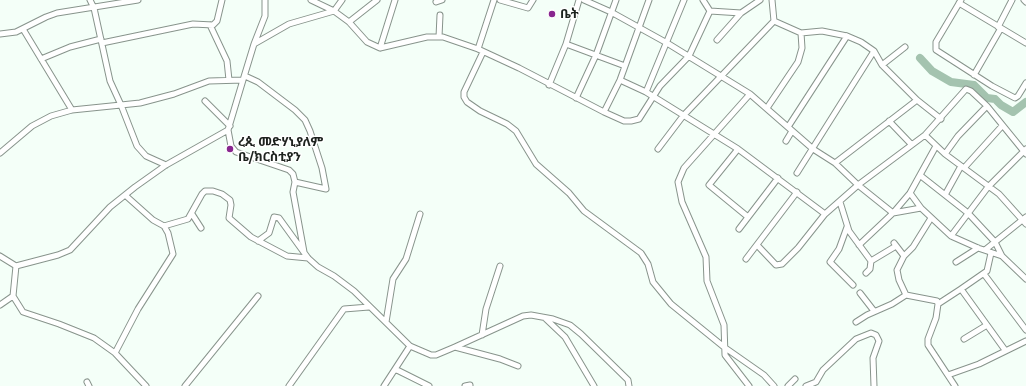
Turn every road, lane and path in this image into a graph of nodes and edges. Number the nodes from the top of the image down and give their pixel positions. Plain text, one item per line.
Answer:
1 (90, 0) edge
2 (138, 0) edge
3 (222, 0) edge
4 (264, 0) edge
5 (311, 0) edge
6 (342, 0) edge
7 (377, 0) edge
8 (395, 0) edge
9 (442, 0) edge
10 (494, 0) edge
11 (500, 0) edge
12 (533, 0) edge
13 (579, 0) edge
14 (584, 0) edge
15 (616, 0) edge
16 (649, 0) edge
17 (684, 0) edge
18 (703, 0) edge
19 (760, 0) edge
20 (772, 0) edge
21 (1012, 0) edge
22 (436, 2) dead end
23 (960, 2) edge
24 (94, 8) junction
25 (334, 11) junction
26 (710, 11) junction
27 (612, 12) junction
28 (740, 13) junction
29 (440, 15) dead end
30 (774, 21) junction
31 (349, 22) junction
32 (210, 25) junction
33 (1000, 27) junction
34 (24, 29) junction
35 (638, 29) junction
36 (801, 33) junction
37 (0, 34) edge
38 (847, 36) junction
39 (439, 37) junction
40 (717, 40) dead end
41 (101, 41) junction
42 (666, 43) junction
43 (1026, 43) edge
44 (254, 44) junction
45 (566, 44) junction
46 (905, 47) dead end
47 (380, 48) junction
48 (478, 49) junction
49 (874, 51) junction
50 (484, 52) junction
51 (596, 55) junction
52 (689, 56) junction
53 (41, 59) junction
54 (882, 65) junction
55 (625, 66) junction
56 (974, 75) junction
57 (722, 77) junction
58 (244, 78) junction
59 (229, 80) junction
60 (620, 80) junction
61 (1026, 83) edge
62 (549, 85) junction
63 (646, 92) junction
64 (750, 94) junction
65 (652, 97) junction
66 (576, 98) junction
67 (917, 100) junction
68 (205, 101) dead end
69 (121, 105) junction
70 (987, 106) junction
71 (767, 108) junction
72 (72, 110) junction
73 (604, 112) junction
74 (683, 116) junction
75 (941, 118) junction
76 (889, 121) junction
77 (1002, 126) junction
78 (229, 128) junction
79 (790, 129) junction
80 (712, 134) junction
81 (925, 135) junction
82 (786, 141) dead end
83 (911, 144) junction
84 (936, 146) junction
85 (658, 149) dead end
86 (738, 149) junction
87 (813, 149) junction
88 (1025, 152) edge
89 (0, 153) edge
90 (945, 154) junction
91 (835, 163) junction
92 (166, 165) junction
93 (962, 167) junction
94 (797, 173) dead end
95 (921, 176) junction
96 (778, 178) junction
97 (295, 182) junction
98 (858, 185) junction
99 (988, 187) junction
100 (797, 192) junction
101 (910, 193) junction
102 (945, 195) junction
103 (125, 196) junction
104 (840, 202) junction
105 (921, 208) junction
106 (893, 213) junction
107 (968, 213) junction
108 (192, 214) junction
109 (420, 214) dead end
110 (825, 214) junction
111 (748, 216) junction
112 (931, 218) junction
113 (1025, 220) edge
114 (164, 226) junction
115 (847, 227) junction
116 (201, 228) dead end
117 (739, 229) dead end
118 (951, 236) junction
119 (258, 241) junction
120 (995, 242) junction
121 (757, 245) junction
122 (859, 245) junction
123 (978, 248) junction
124 (985, 250) junction
125 (304, 253) junction
126 (991, 253) junction
127 (0, 256) edge
128 (904, 256) junction
129 (1002, 256) junction
130 (308, 258) junction
131 (746, 259) dead end
132 (871, 261) junction
133 (956, 262) dead end
134 (16, 266) junction
135 (500, 266) dead end
136 (866, 273) dead end
137 (984, 274) junction
138 (1025, 276) edge
139 (853, 285) dead end
140 (962, 289) junction
141 (860, 294) dead end
142 (906, 295) junction
143 (13, 296) junction
144 (258, 296) dead end
145 (0, 304) edge
146 (938, 304) junction
147 (369, 307) junction
148 (874, 311) junction
149 (546, 318) junction
150 (386, 322) junction
151 (856, 322) dead end
152 (987, 325) junction
153 (1026, 330) edge
154 (482, 335) junction
155 (964, 339) dead end
156 (1026, 341) edge
157 (410, 346) junction
158 (455, 347) junction
159 (724, 347) junction
160 (1005, 350) junction
161 (115, 353) junction
162 (518, 366) dead end
163 (395, 370) junction
164 (948, 375) junction
165 (795, 379) dead end
166 (146, 386) edge
167 (185, 386) edge
168 (289, 386) edge
169 (384, 386) edge
170 (429, 386) edge
171 (594, 386) edge
172 (629, 386) edge
173 (749, 386) edge
174 (774, 386) edge
175 (788, 386) edge
176 (806, 386) edge
177 (874, 386) edge
178 (955, 386) edge

1 - 24 street
2 - 24 street
3 - 32 street
4 - 44 street
5 - 25 street
6 - 25 street
7 - 31 street
8 - 47 street
9 - 22 street
10 - 48 street
11 - 12 street
13 - 45 street
14 - 27 street
15 - 27 street
16 - 35 street
17 - 42 street
18 - 26 street
19 - 28 street
20 - 30 street
21 - 33 street
23 - 33 street
23 - 56 street
24 - 34 street
24 - 41 street
25 - 31 street
25 - 44 street
26 - 28 street
26 - 52 street
27 - 35 street
27 - 51 street
28 - 40 street
29 - 39 street
30 - 36 street
30 - 57 street
31 - 47 street
32 - 41 street
32 - 59 street
33 - 43 street
33 - 56 street
34 - 37 street
34 - 53 street
35 - 42 street
35 - 55 street
36 - 38 street
36 - 71 street
38 - 49 street
38 - 79 street
39 - 47 street
39 - 48 street
41 - 53 street
41 - 69 street
42 - 52 street
42 - 63 street
44 - 58 street
45 - 51 street
45 - 62 street
46 - 54 street
48 - 50 street
49 - 54 street
49 - 87 street
50 - 62 street
50 - 159 street
51 - 55 street
51 - 66 street
52 - 57 street
52 - 65 street
53 - 72 street
54 - 67 street
55 - 60 street
56 - 61 street
57 - 64 street
57 - 74 street
58 - 59 street
58 - 78 street
58 - 97 street
59 - 69 street
60 - 63 street
60 - 73 street
62 - 66 street
63 - 65 street
64 - 71 street
64 - 80 street
65 - 73 street
65 - 74 street
66 - 73 street
67 - 75 street
67 - 76 street
68 - 78 street
69 - 72 street
69 - 92 street
70 - 75 street
70 - 77 street
70 - 90 street
71 - 79 street
72 - 89 street
74 - 80 street
74 - 85 street
75 - 81 street
76 - 83 street
76 - 91 street
77 - 88 street
77 - 93 street
78 - 92 street
78 - 97 street
79 - 82 street
79 - 87 street
80 - 86 street
80 - 159 street
81 - 83 street
81 - 84 street
83 - 98 street
84 - 90 street
84 - 95 street
86 - 96 street
86 - 111 street
87 - 91 street
87 - 94 street
88 - 99 street
90 - 93 street
91 - 98 street
92 - 103 street
93 - 99 street
93 - 102 street
95 - 101 street
95 - 102 street
96 - 100 street
96 - 111 street
97 - 125 street
98 - 104 street
98 - 106 street
99 - 107 street
99 - 113 street
100 - 110 street
100 - 121 street
101 - 105 street
101 - 106 street
102 - 107 street
103 - 114 street
103 - 134 street
104 - 110 street
104 - 115 street
105 - 106 street
105 - 112 street
106 - 122 street
107 - 118 street
107 - 120 street
108 - 114 street
108 - 116 street
108 - 119 street
109 - 150 street
110 - 121 street
111 - 117 street
112 - 118 street
112 - 128 street
113 - 120 street
114 - 161 street
115 - 122 street
115 - 139 street
118 - 123 street
119 - 125 street
119 - 130 street
120 - 124 street
120 - 129 street
121 - 131 street
122 - 132 street
123 - 124 street
123 - 133 street
124 - 126 street
125 - 130 street
126 - 129 street
126 - 137 street
127 - 134 street
128 - 132 street
128 - 142 street
129 - 138 street
130 - 147 street
132 - 136 street
134 - 143 street
135 - 154 street
137 - 140 street
137 - 153 street
140 - 146 street
140 - 152 street
141 - 148 street
142 - 146 street
142 - 148 street
143 - 145 street
143 - 161 street
144 - 167 street
146 - 164 street
147 - 150 street
147 - 168 street
148 - 151 street
149 - 154 street
149 - 171 street
149 - 172 street
150 - 157 street
152 - 155 street
152 - 160 street
154 - 158 street
156 - 160 street
157 - 158 street
157 - 163 street
158 - 162 street
159 - 173 street
159 - 174 street
160 - 164 street
161 - 166 street
163 - 169 street
163 - 170 street
164 - 178 street
165 - 175 street
176 - 177 street

